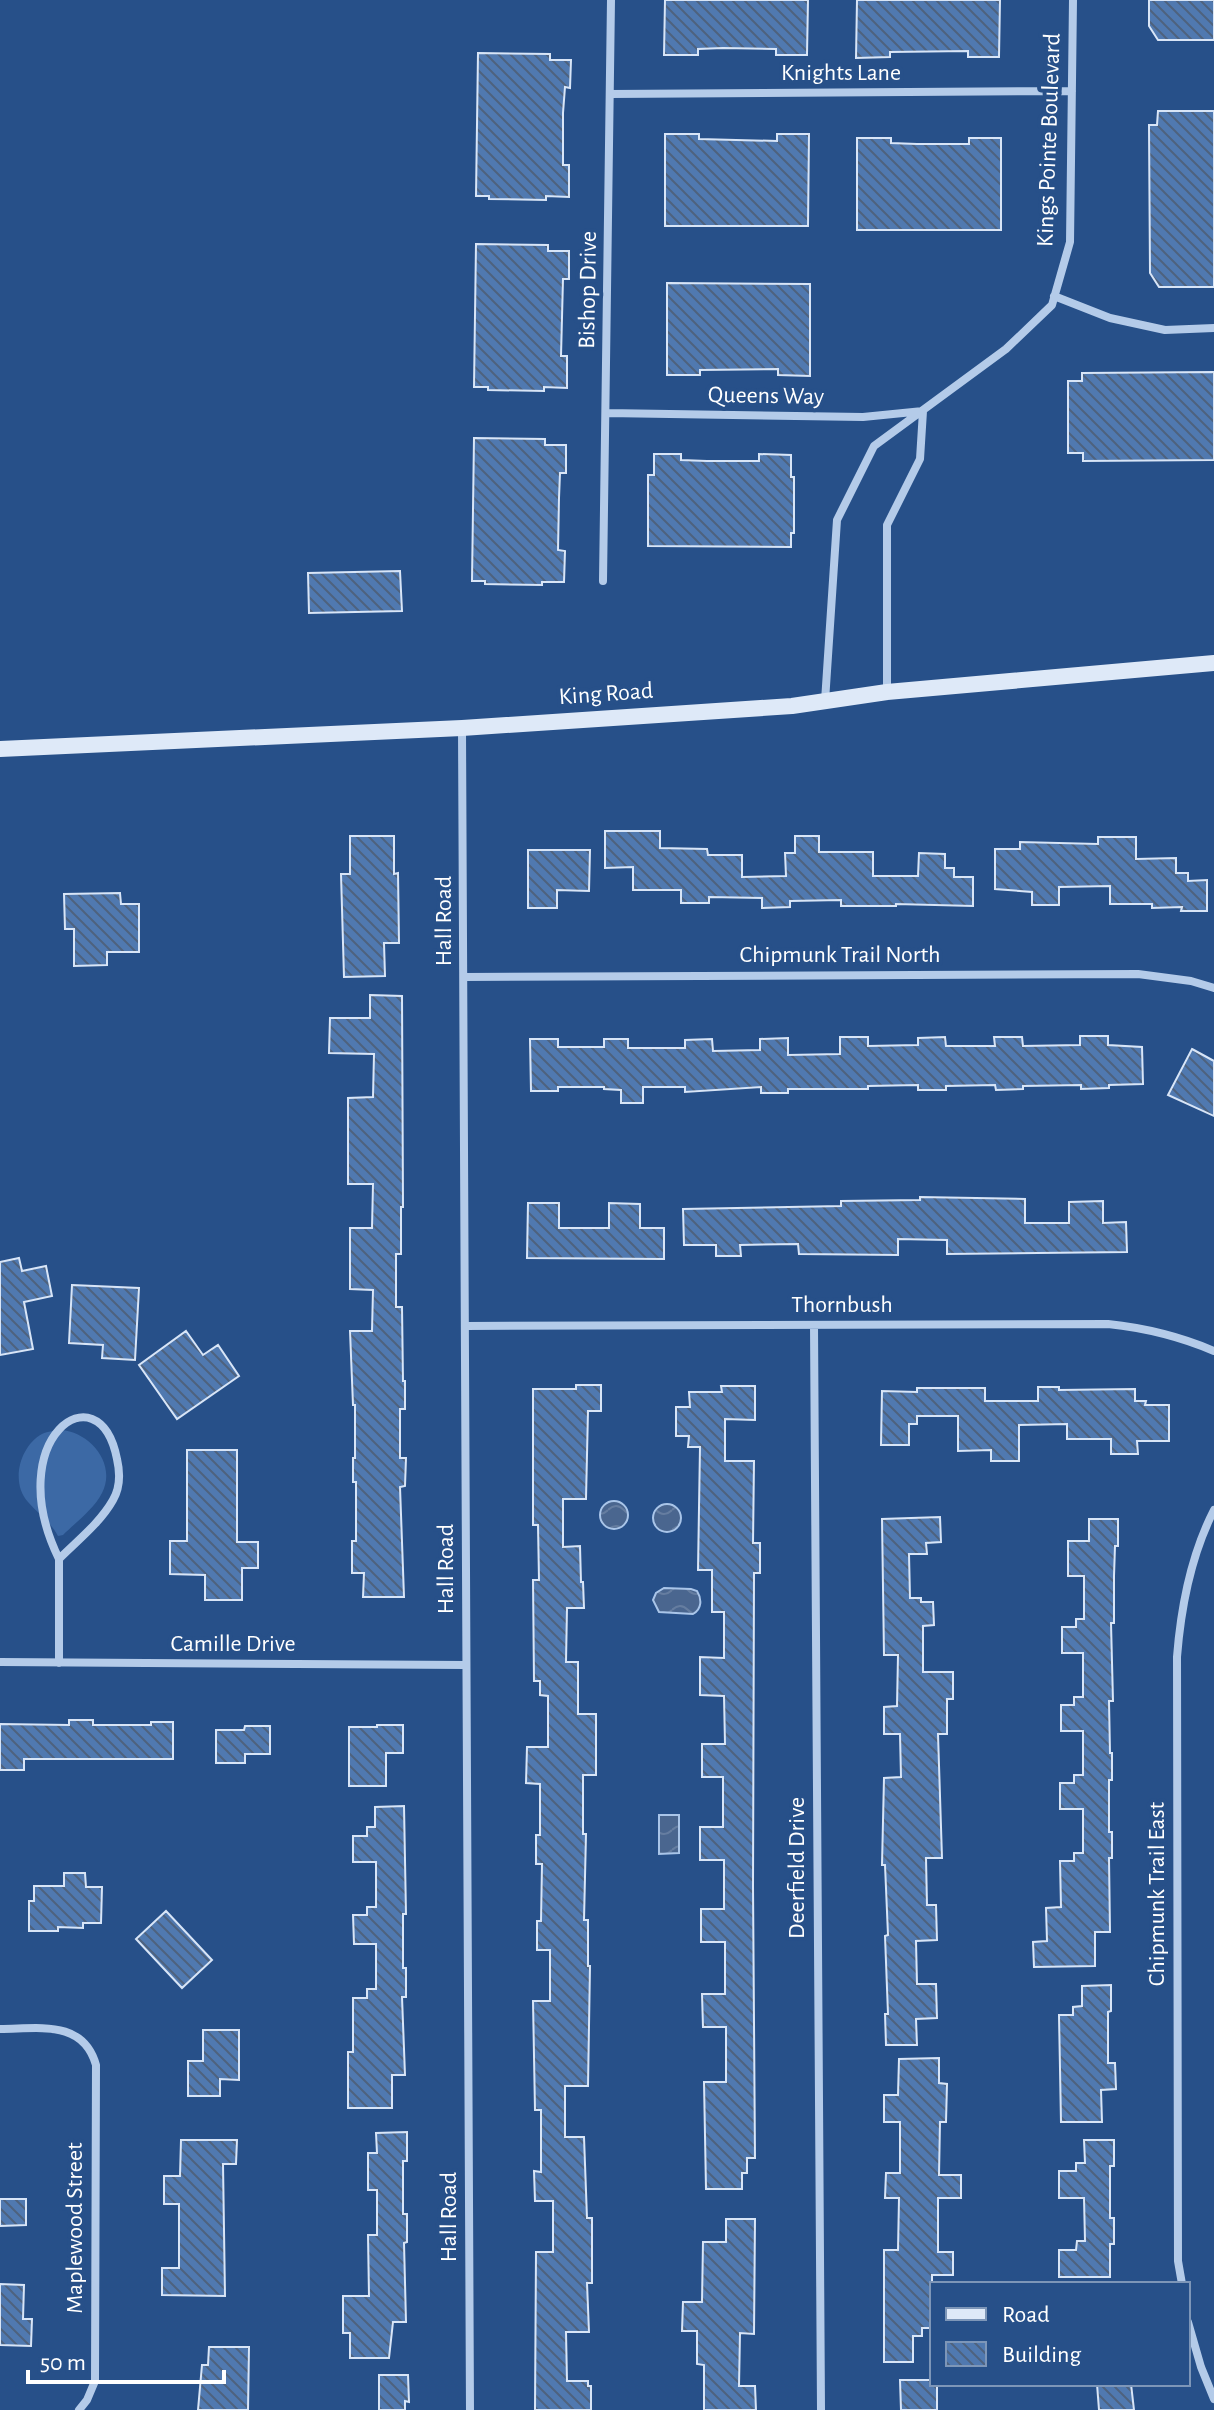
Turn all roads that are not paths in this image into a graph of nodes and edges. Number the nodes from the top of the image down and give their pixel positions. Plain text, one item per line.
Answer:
1 (611, 0) edge
2 (1073, 0) edge
3 (1072, 91) junction
4 (610, 94) junction
5 (1054, 296) junction
6 (1214, 328) edge
7 (923, 411) junction
8 (607, 413) junction
9 (603, 581) dead end
10 (1214, 663) edge
11 (887, 692) junction
12 (825, 702) junction
13 (462, 728) junction
14 (0, 749) edge
15 (464, 977) junction
16 (1214, 988) edge
17 (814, 1325) junction
18 (466, 1326) junction
19 (1214, 1351) edge
20 (58, 1417) dead end
21 (1214, 1510) edge
22 (48, 1550) dead end
23 (59, 1559) junction
24 (0, 1662) edge
25 (59, 1663) junction
26 (466, 1665) junction
27 (0, 2029) edge
28 (1182, 2282) edge
29 (1190, 2329) edge
30 (1214, 2399) edge
31 (79, 2410) edge
32 (470, 2410) edge
33 (821, 2410) edge

1 - 4 street, Bishop Drive
2 - 3 street, Kings Pointe Boulevard
3 - 4 street, Knights Lane
3 - 5 street, Kings Pointe Boulevard
4 - 8 street, Bishop Drive
5 - 6 street
5 - 7 street, Kings Pointe Boulevard
7 - 8 street, Queens Way
7 - 11 street
7 - 12 street, Kings Pointe Boulevard
8 - 9 street, Bishop Drive
10 - 11 main road, King Road
11 - 12 main road, King Road
12 - 13 main road, King Road
13 - 14 main road, King Road
13 - 15 street, Hall Road
15 - 16 street, Chipmunk Trail North
15 - 18 street, Hall Road
17 - 18 street, Thornbush
17 - 19 street, Thornbush
17 - 33 street, Deerfield Drive
18 - 26 street, Hall Road
20 - 23 street
21 - 28 street, Chipmunk Trail East
22 - 23 street
23 - 25 street
24 - 25 street, Camille Drive
25 - 26 street, Camille Drive
26 - 32 street, Hall Road
27 - 31 street, Maplewood Street
29 - 30 street

